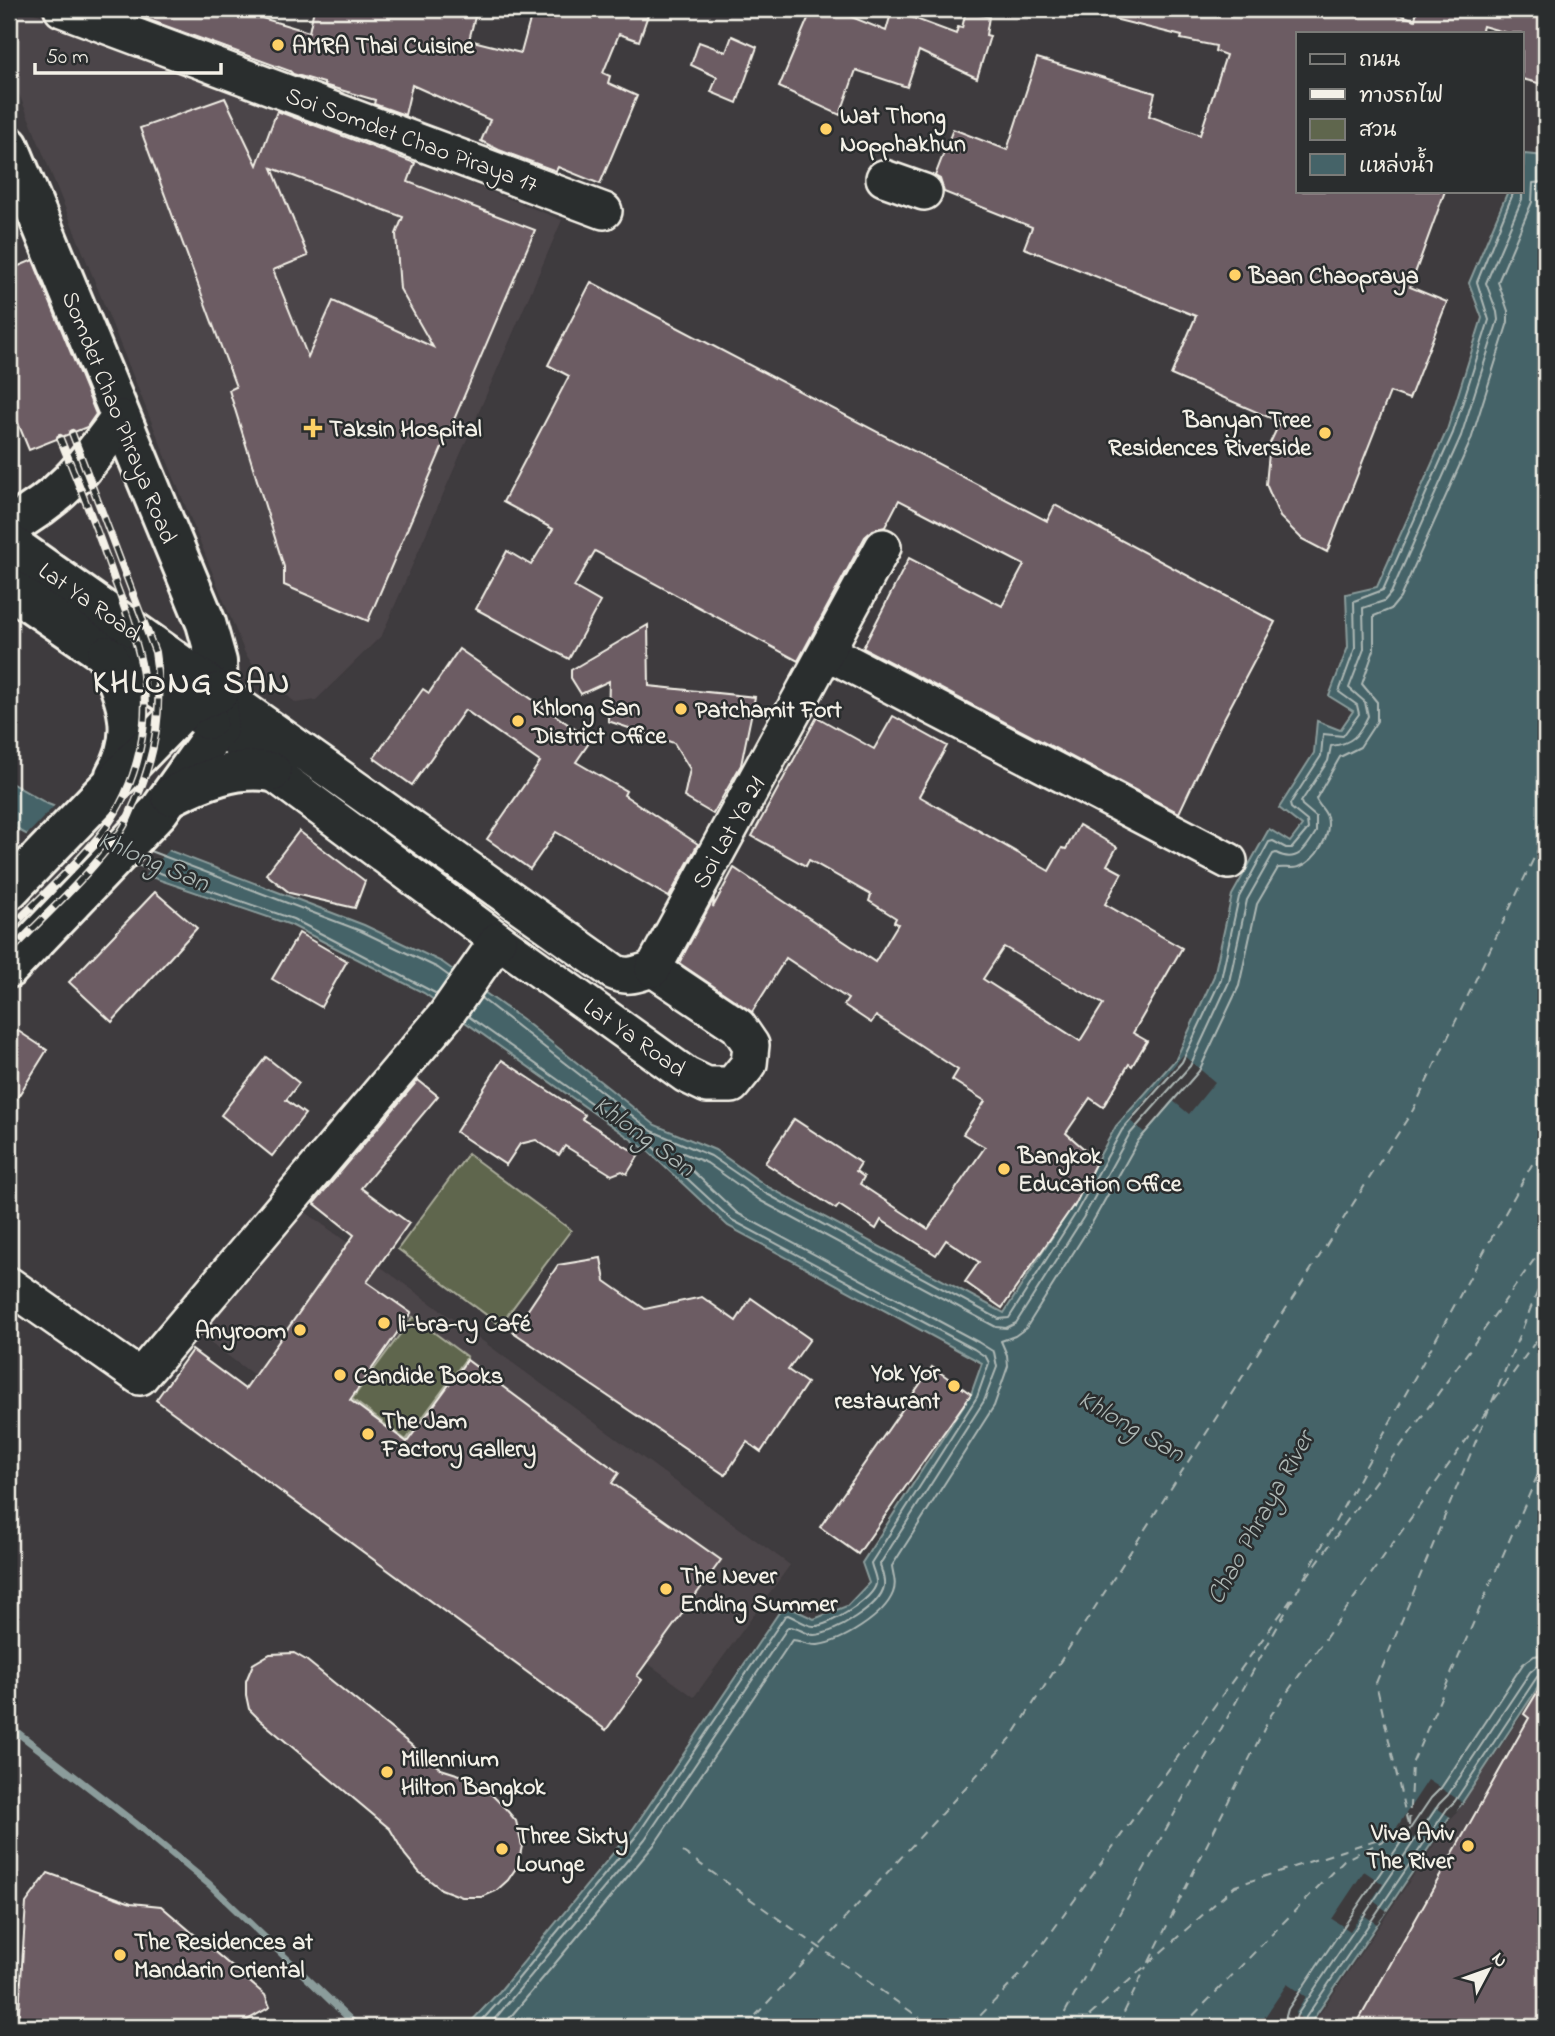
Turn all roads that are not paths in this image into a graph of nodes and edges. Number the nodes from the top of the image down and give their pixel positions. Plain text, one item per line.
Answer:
1 (62, 9) edge
2 (9, 146) edge
3 (884, 178) dead end
4 (924, 192) dead end
5 (604, 211) dead end
6 (120, 419) junction
7 (9, 526) edge
8 (9, 543) edge
9 (883, 547) dead end
10 (9, 588) edge
11 (827, 652) junction
12 (107, 655) junction
13 (208, 709) junction
14 (272, 772) junction
15 (106, 788) junction
16 (165, 803) junction
17 (1229, 861) dead end
18 (9, 890) edge
19 (498, 940) junction
20 (9, 968) edge
21 (653, 969) junction
22 (9, 1285) edge

1 - 5 street, Soi Somdet Chao Piraya 17
2 - 6 main road, Somdet Chao Phraya Road
3 - 4 street
6 - 7 main road
6 - 13 main road, Somdet Chao Phraya Road
8 - 13 main road, Lat Ya Road
9 - 11 street, Soi Lat Ya 21
10 - 12 main road, Lat Ya Road
11 - 17 street
11 - 21 street, Soi Lat Ya 21
12 - 13 main road, Lat Ya Road
12 - 15 main road
13 - 14 street, Lat Ya Road
13 - 15 main road
13 - 16 main road
13 - 21 street, Lat Ya Road
14 - 16 main road
14 - 19 street, Lat Ya Road
15 - 18 main road
16 - 20 main road
19 - 21 street, Lat Ya Road
19 - 22 street

